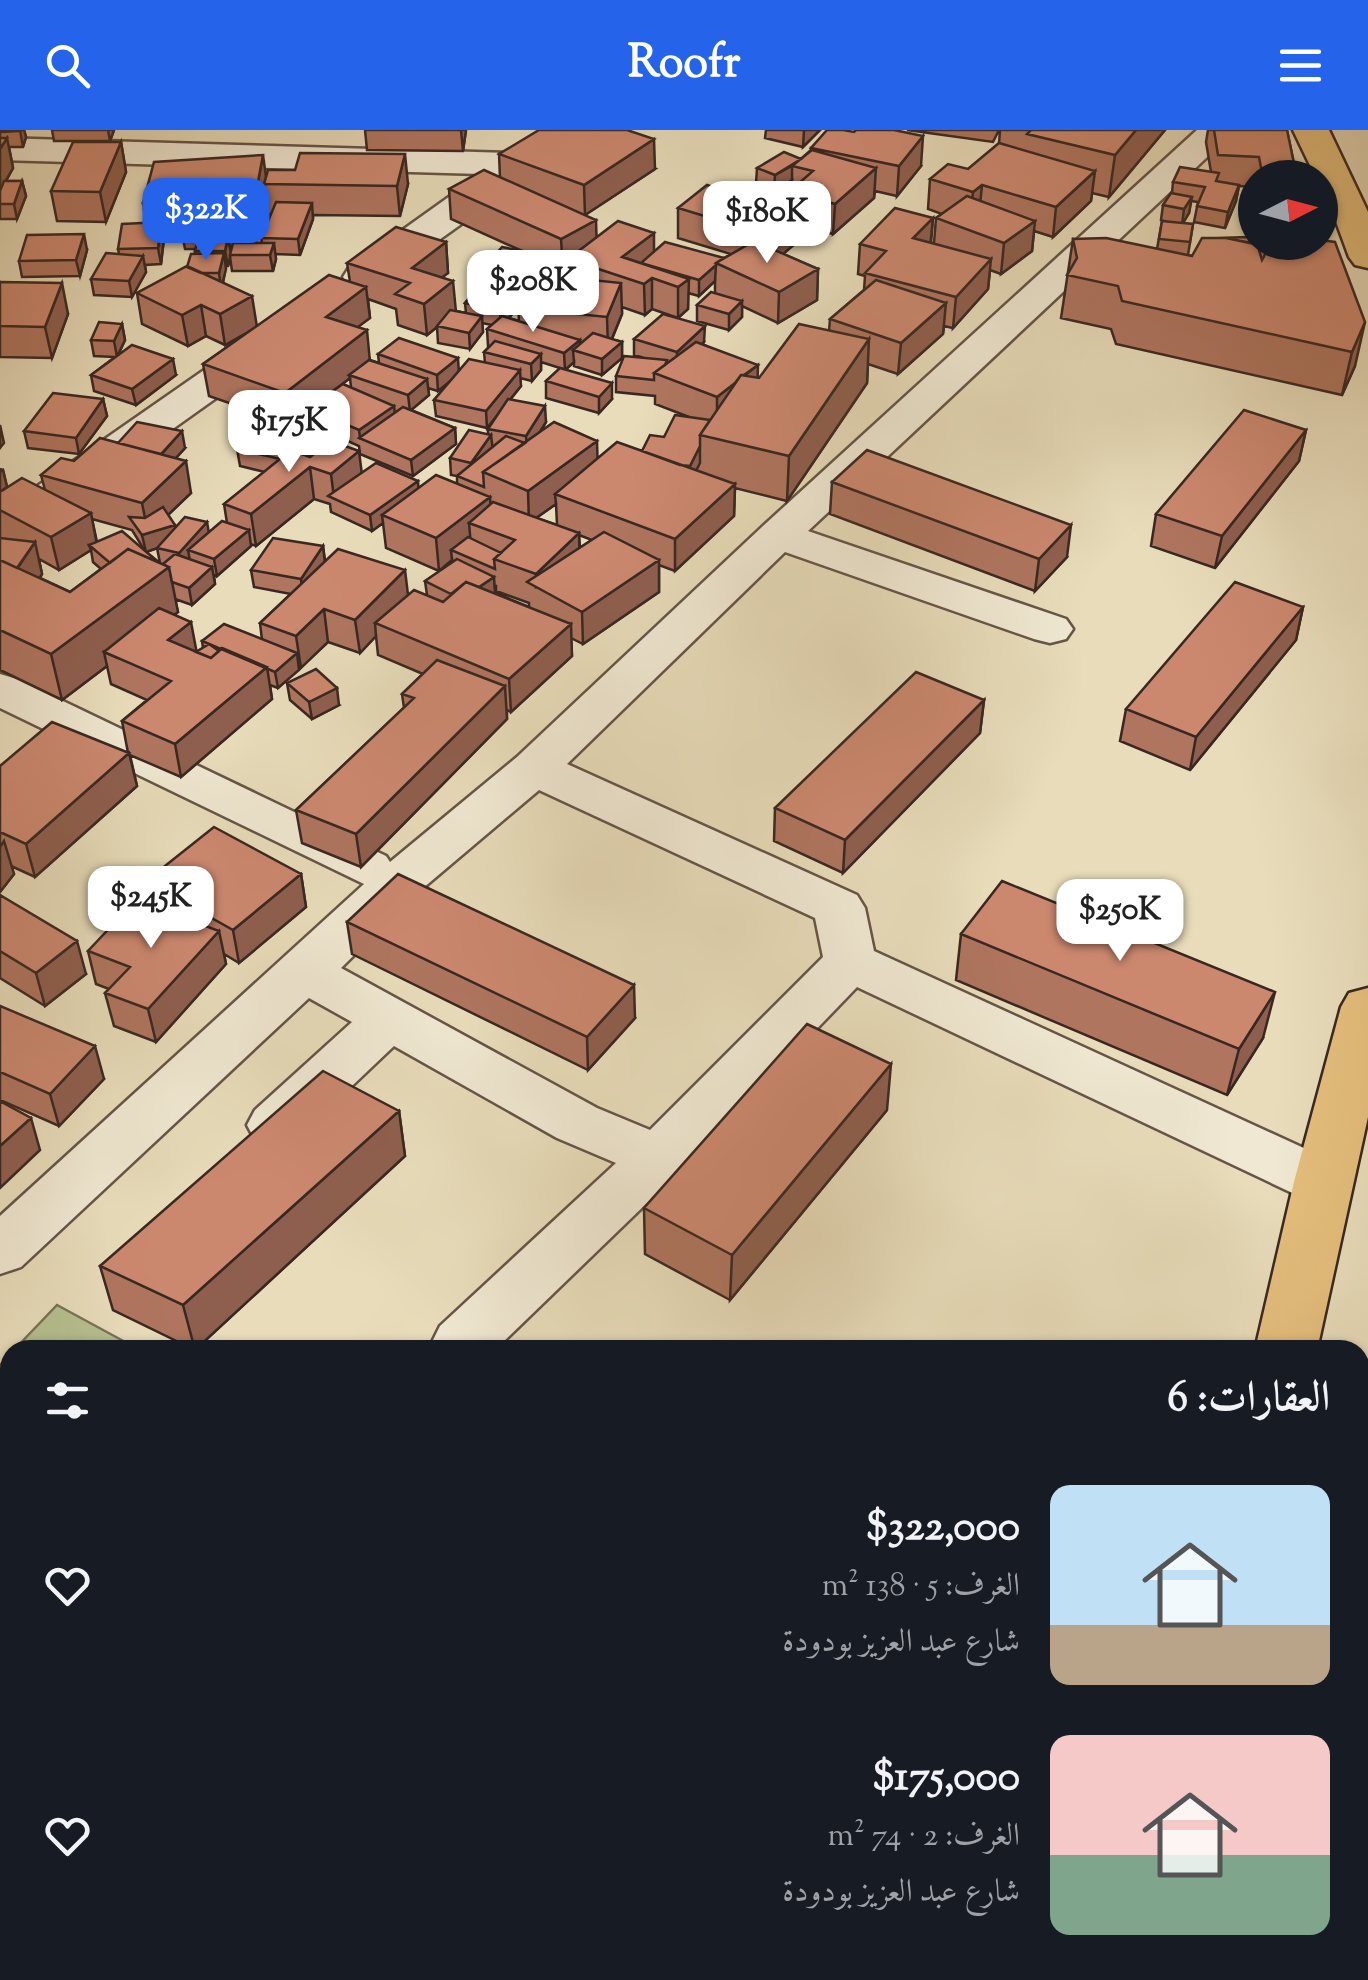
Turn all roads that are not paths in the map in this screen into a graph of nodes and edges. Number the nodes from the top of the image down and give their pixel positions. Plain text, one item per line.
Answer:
1 (564, 130) edge
2 (1218, 130) edge
3 (1305, 131) edge
4 (0, 149) edge
5 (521, 164) junction
6 (1368, 257) edge
7 (326, 302) edge
8 (293, 325) edge
9 (0, 532) edge
10 (778, 535) junction
11 (1050, 629) dead end
12 (0, 689) edge
13 (534, 768) junction
14 (398, 882) junction
15 (850, 962) junction
16 (304, 971) junction
17 (1368, 1007) edge
18 (390, 1018) junction
19 (239, 1156) edge
20 (659, 1157) junction
21 (1323, 1182) junction
22 (0, 1250) edge
23 (466, 1340) edge
24 (1288, 1340) edge

1 - 5 street
2 - 10 street
3 - 6 highway
4 - 5 street
5 - 7 street
8 - 9 street
10 - 11 street
10 - 13 street
12 - 14 street
13 - 14 street
13 - 15 street
14 - 16 street
15 - 20 street
15 - 21 street
16 - 18 street
16 - 22 street
17 - 21 highway
18 - 19 street
18 - 20 street
20 - 23 street
21 - 24 highway

